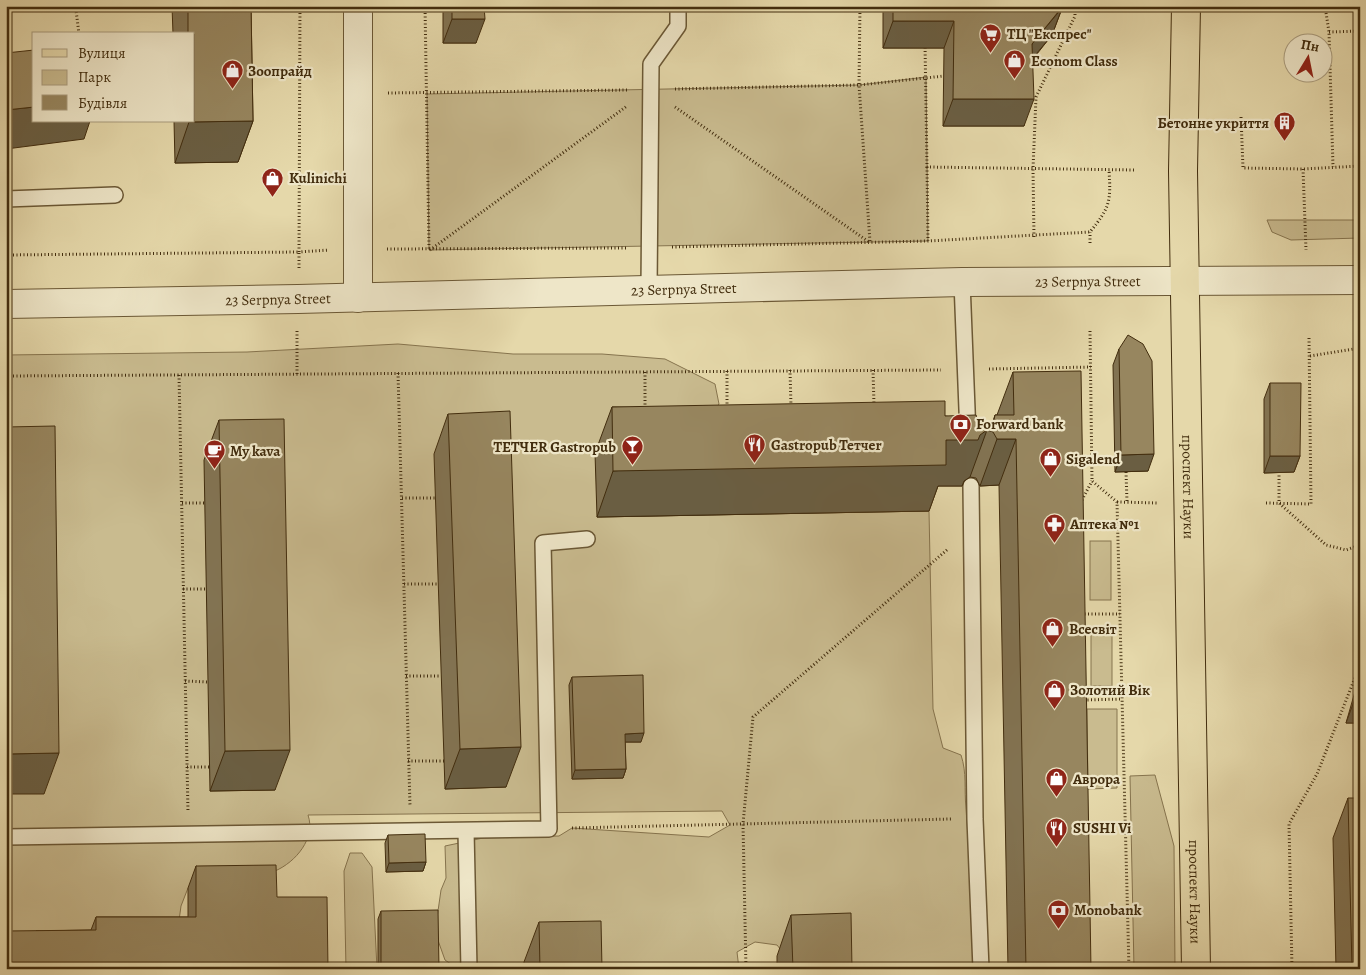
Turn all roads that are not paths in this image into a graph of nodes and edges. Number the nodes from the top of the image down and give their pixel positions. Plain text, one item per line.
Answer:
1 (358, 6) edge
2 (678, 6) edge
3 (1186, 6) edge
4 (115, 195) dead end
5 (6, 199) edge
6 (1360, 280) edge
7 (1185, 281) junction
8 (962, 282) junction
9 (649, 289) junction
10 (358, 298) junction
11 (6, 304) edge
12 (968, 452) edge
13 (971, 486) dead end
14 (587, 539) dead end
15 (466, 831) junction
16 (6, 837) edge
17 (469, 969) edge
18 (981, 969) edge
19 (1196, 969) edge

1 - 10 street
2 - 9 lane
3 - 7 main road, проспект Науки
4 - 5 lane
6 - 7 street, 23 Serpnya Street
7 - 8 street, 23 Serpnya Street
7 - 19 main road, проспект Науки
8 - 9 street, 23 Serpnya Street
8 - 12 lane
9 - 10 street, 23 Serpnya Street
10 - 11 street, 23 Serpnya Street
13 - 18 lane
14 - 15 lane
15 - 16 lane
15 - 17 lane

